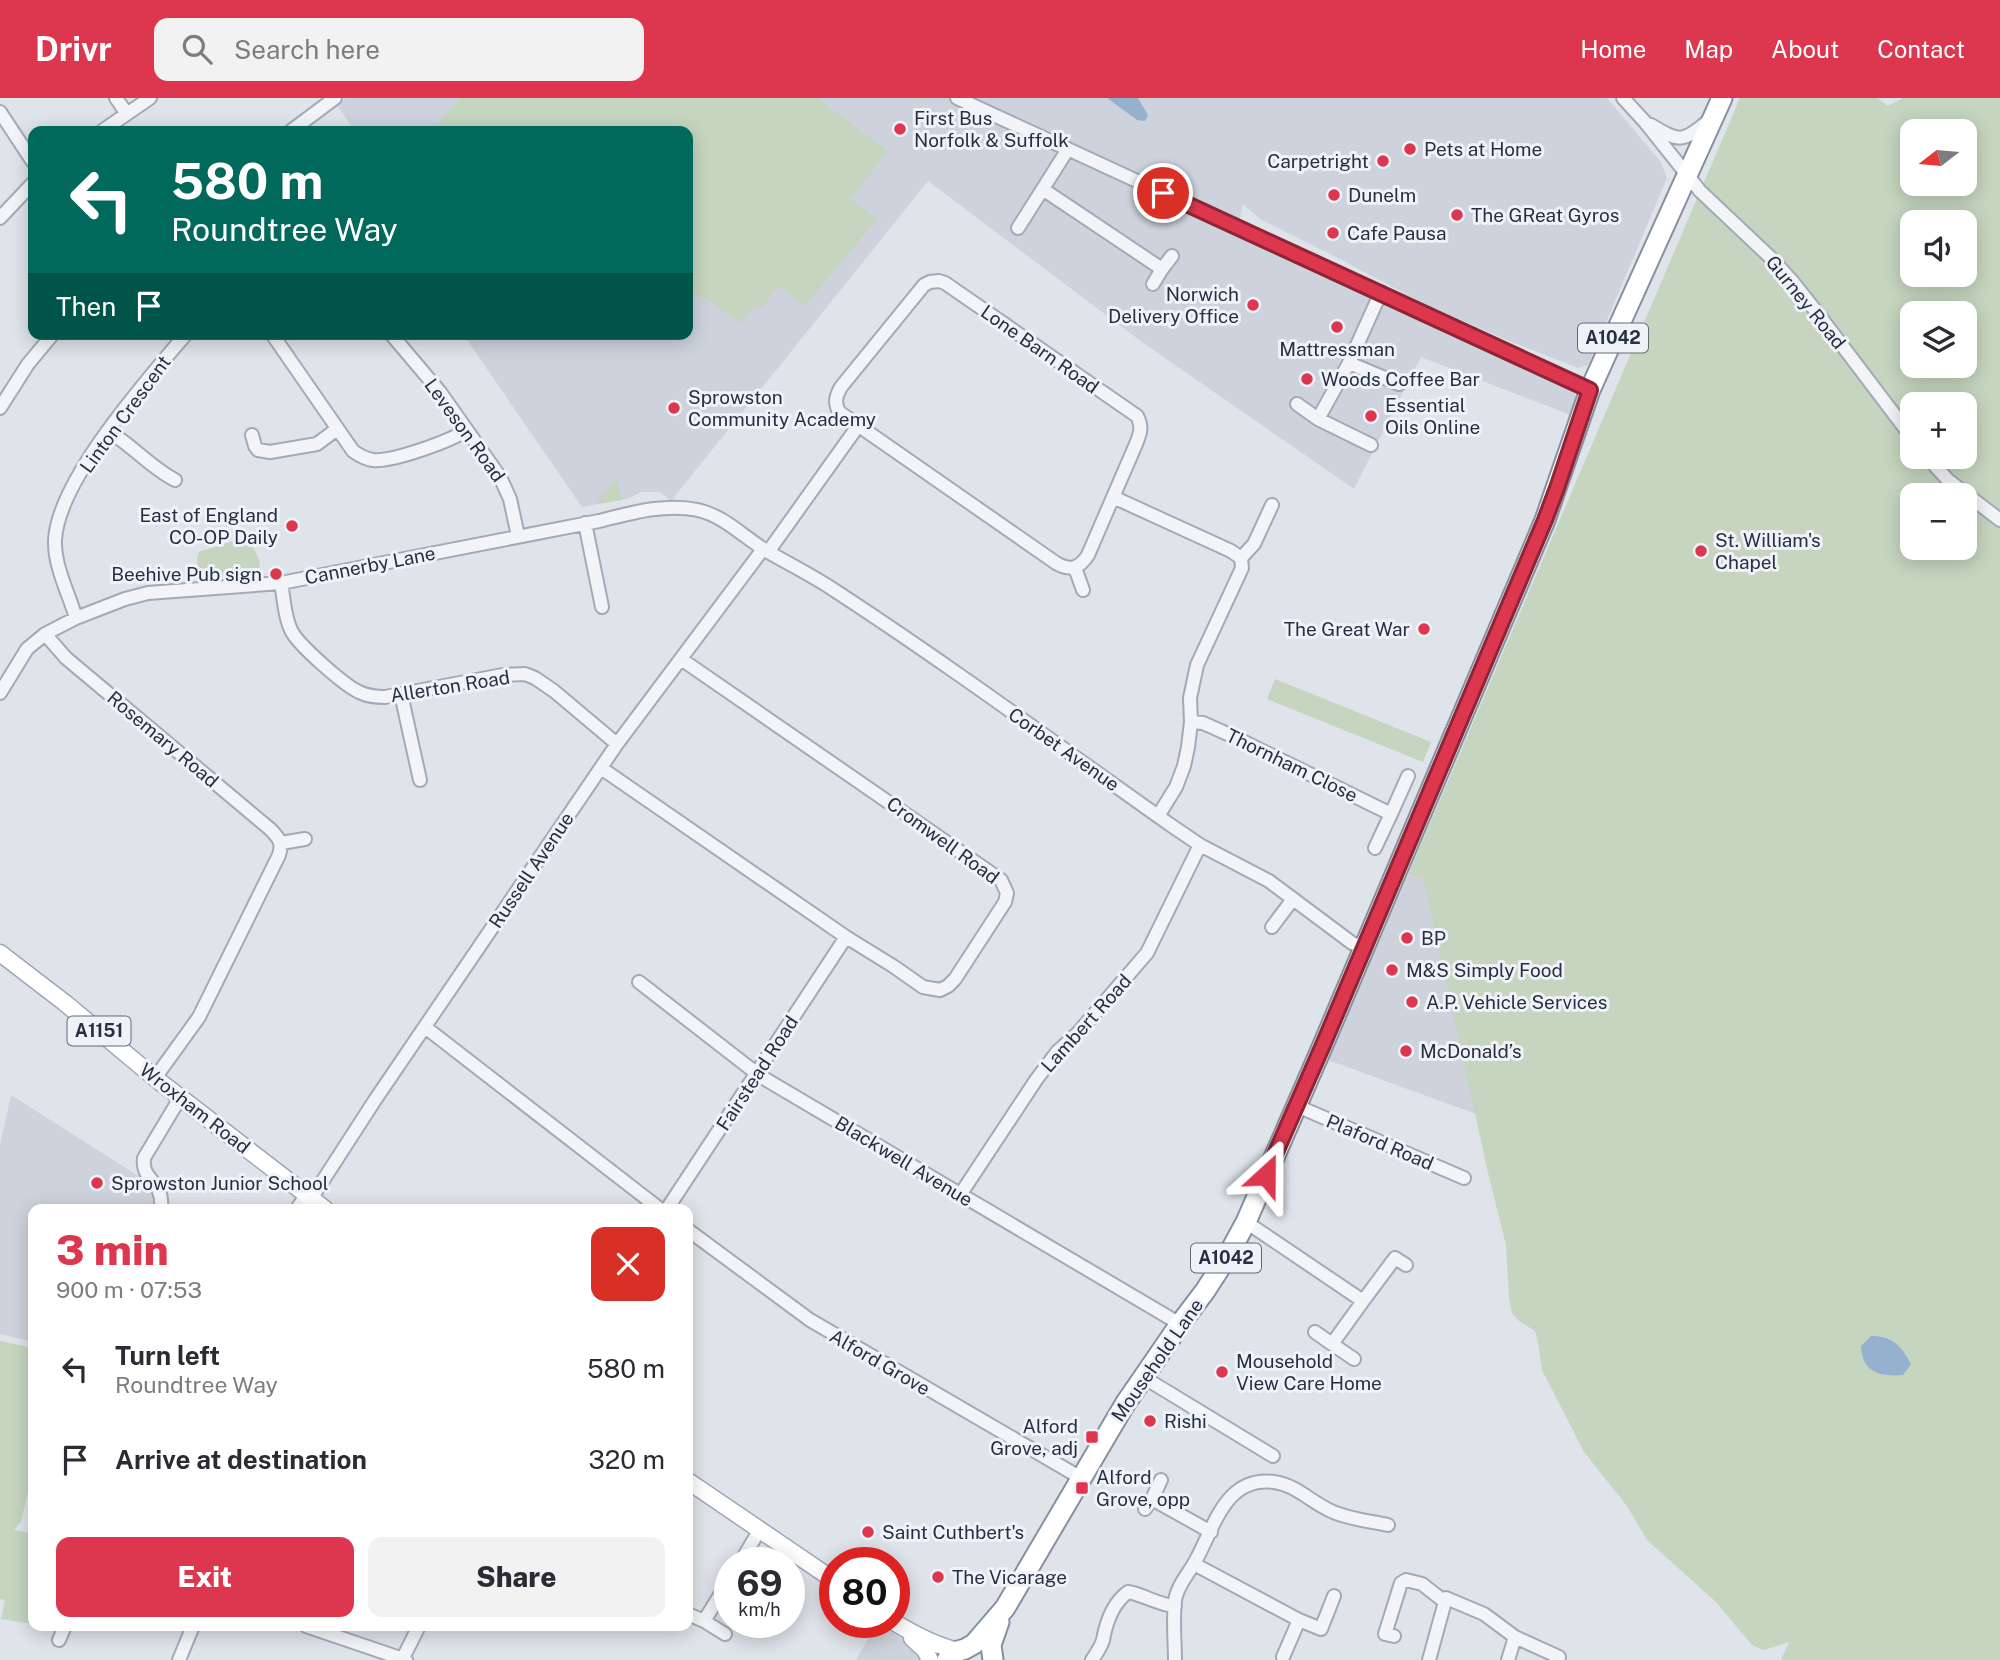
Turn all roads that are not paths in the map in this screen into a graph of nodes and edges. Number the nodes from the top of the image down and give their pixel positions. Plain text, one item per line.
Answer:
1 (116, 98) edge
2 (150, 98) edge
3 (335, 98) edge
4 (957, 98) edge
5 (1623, 98) edge
6 (1722, 98) edge
7 (0, 113) edge
8 (127, 114) junction
9 (1712, 117) junction
10 (1645, 121) junction
11 (109, 126) edge
12 (298, 126) edge
13 (1068, 149) junction
14 (28, 155) edge
15 (1687, 176) junction
16 (28, 188) edge
17 (1044, 190) junction
18 (0, 218) edge
19 (1018, 228) dead end
20 (1172, 256) dead end
21 (1162, 269) junction
22 (1153, 284) dead end
23 (1381, 292) junction
24 (48, 340) edge
25 (181, 340) edge
26 (276, 340) edge
27 (396, 340) edge
28 (1349, 363) junction
29 (1399, 384) dead end
30 (1590, 390) junction
31 (1297, 404) dead end
32 (0, 408) edge
33 (1318, 419) junction
34 (1900, 422) edge
35 (858, 426) junction
36 (337, 429) junction
37 (467, 430) junction
38 (108, 431) junction
39 (252, 435) dead end
40 (1371, 445) dead end
41 (1938, 469) edge
42 (175, 480) dead end
43 (1114, 497) junction
44 (1272, 505) dead end
45 (2000, 520) edge
46 (585, 523) junction
47 (518, 536) junction
48 (766, 551) junction
49 (1241, 558) junction
50 (1075, 568) junction
51 (281, 583) junction
52 (1083, 590) dead end
53 (602, 607) dead end
54 (76, 618) junction
55 (45, 634) junction
56 (681, 659) junction
57 (0, 693) edge
58 (401, 694) junction
59 (1191, 722) junction
60 (617, 744) junction
61 (601, 768) junction
62 (1408, 776) dead end
63 (420, 780) dead end
64 (1391, 814) junction
65 (1158, 816) junction
66 (305, 839) dead end
67 (281, 843) junction
68 (1200, 845) junction
69 (1375, 848) dead end
70 (1293, 899) junction
71 (1272, 927) dead end
72 (846, 937) junction
73 (1364, 948) junction
74 (0, 953) edge
75 (639, 982) dead end
76 (425, 1027) junction
77 (757, 1074) junction
78 (155, 1078) junction
79 (180, 1098) junction
80 (1297, 1106) junction
81 (1464, 1178) dead end
82 (960, 1195) junction
83 (309, 1197) junction
84 (161, 1204) edge
85 (302, 1204) edge
86 (318, 1204) edge
87 (654, 1204) edge
88 (670, 1204) edge
89 (1246, 1222) junction
90 (693, 1234) edge
91 (1395, 1258) dead end
92 (1363, 1301) junction
93 (1180, 1324) junction
94 (1315, 1332) dead end
95 (1332, 1344) junction
96 (1354, 1359) dead end
97 (1143, 1377) junction
98 (1273, 1456) dead end
99 (1081, 1478) junction
100 (1161, 1480) dead end
101 (693, 1485) edge
102 (1388, 1525) dead end
103 (759, 1531) junction
104 (1211, 1532) junction
105 (750, 1547) edge
106 (1194, 1564) junction
107 (819, 1570) edge
108 (1334, 1596) dead end
109 (1445, 1602) junction
110 (714, 1605) edge
111 (1175, 1606) junction
112 (1005, 1608) junction
113 (693, 1616) edge
114 (1299, 1620) junction
115 (704, 1621) junction
116 (714, 1628) edge
117 (63, 1631) edge
118 (191, 1631) edge
119 (320, 1631) edge
120 (417, 1631) edge
121 (910, 1633) edge
122 (910, 1637) edge
123 (1515, 1637) junction
124 (1387, 1638) dead end
125 (59, 1640) dead end
126 (956, 1653) edge
127 (1283, 1657) dead end
128 (1559, 1657) dead end
129 (179, 1660) edge
130 (404, 1660) edge
131 (930, 1660) edge
132 (991, 1660) edge
133 (1092, 1660) edge
134 (1175, 1660) edge
135 (1429, 1660) edge
136 (1508, 1660) edge

1 - 8 street
2 - 8 street
3 - 12 street
4 - 13 street
5 - 10 street
6 - 9 highway, A1042
7 - 14 street
8 - 11 street
9 - 10 street
9 - 15 highway, A1042
10 - 15 street, Gurney Road
13 - 17 street
13 - 23 street
15 - 30 highway, Mousehold Lane / A1042
15 - 34 street, Gurney Road
16 - 18 street
17 - 19 street
17 - 21 street
20 - 21 street
21 - 22 street
23 - 28 street
23 - 30 street
24 - 32 street
25 - 38 street, Linton Crescent
26 - 36 street
27 - 37 street, Leveson Road
28 - 29 street
28 - 33 street
30 - 73 highway, Mousehold Lane / A1042
31 - 33 street
33 - 40 street
35 - 43 street, Lone Barn Road
35 - 48 street
35 - 50 street, Lone Barn Road
36 - 37 street
36 - 39 street
37 - 47 street, Leveson Road
38 - 42 street
38 - 54 street, Linton Crescent
41 - 45 street
43 - 49 street
43 - 50 street, Lone Barn Road
44 - 49 street
46 - 47 street, Cannerby Lane
46 - 48 street, Cannerby Lane
46 - 53 street
47 - 51 street, Cannerby Lane
48 - 56 street, Russell Avenue
48 - 65 street, Corbet Avenue
49 - 59 street
50 - 52 street
51 - 54 street, Cannerby Lane
51 - 58 street, Allerton Road
54 - 55 street, Cannerby Lane
55 - 57 street, Cannerby Lane
55 - 67 street, Rosemary Road
56 - 60 street, Russell Avenue
56 - 72 street, Cromwell Road
58 - 60 street, Allerton Road
58 - 63 street
59 - 64 street, Thornham Close
59 - 65 street
60 - 61 street, Russell Avenue
61 - 72 street, Cromwell Road
61 - 76 street, Russell Avenue
62 - 64 street
64 - 69 street
65 - 68 street, Corbet Avenue
66 - 67 street
67 - 78 street
68 - 70 street, Corbet Avenue
68 - 82 street, Lambert Road
70 - 71 street
70 - 73 street, Corbet Avenue
72 - 77 street, Fairstead Road
73 - 80 highway, Mousehold Lane / A1042
74 - 78 main road, Wroxham Road / A1151
75 - 77 street, Blackwell Avenue
76 - 83 street, Russell Avenue
76 - 87 street
77 - 82 street, Blackwell Avenue
77 - 88 street, Fairstead Road
78 - 79 main road, Wroxham Road / A1151
79 - 83 main road, Wroxham Road / A1151
79 - 84 street
80 - 81 street, Plaford Road
80 - 89 highway, Mousehold Lane / A1042
82 - 93 street, Blackwell Avenue
83 - 85 street, Russell Avenue
83 - 86 main road, Wroxham Road / A1151
89 - 92 street
89 - 93 highway, Mousehold Lane / A1042
90 - 99 street, Alford Grove
91 - 92 street
92 - 95 street
93 - 97 highway, Mousehold Lane / A1042
94 - 95 street
95 - 96 street
97 - 98 street
97 - 99 highway, Mousehold Lane / A1042
99 - 112 highway, Mousehold Lane / A1042
100 - 104 street
101 - 103 main road
102 - 104 street
103 - 105 street
103 - 107 main road
104 - 106 street
106 - 111 street
106 - 114 street
108 - 114 street
109 - 123 street
109 - 124 street
109 - 135 street
110 - 115 street
111 - 133 street
111 - 134 street
112 - 126 highway, Mousehold Lane / A1042
112 - 132 highway, Mousehold Lane / A1042
113 - 115 street
114 - 127 street
115 - 116 street
117 - 125 street
118 - 129 street
119 - 130 street
120 - 130 street
121 - 126 main road
122 - 131 main road
123 - 128 street
123 - 136 street
126 - 132 highway, Mousehold Lane

